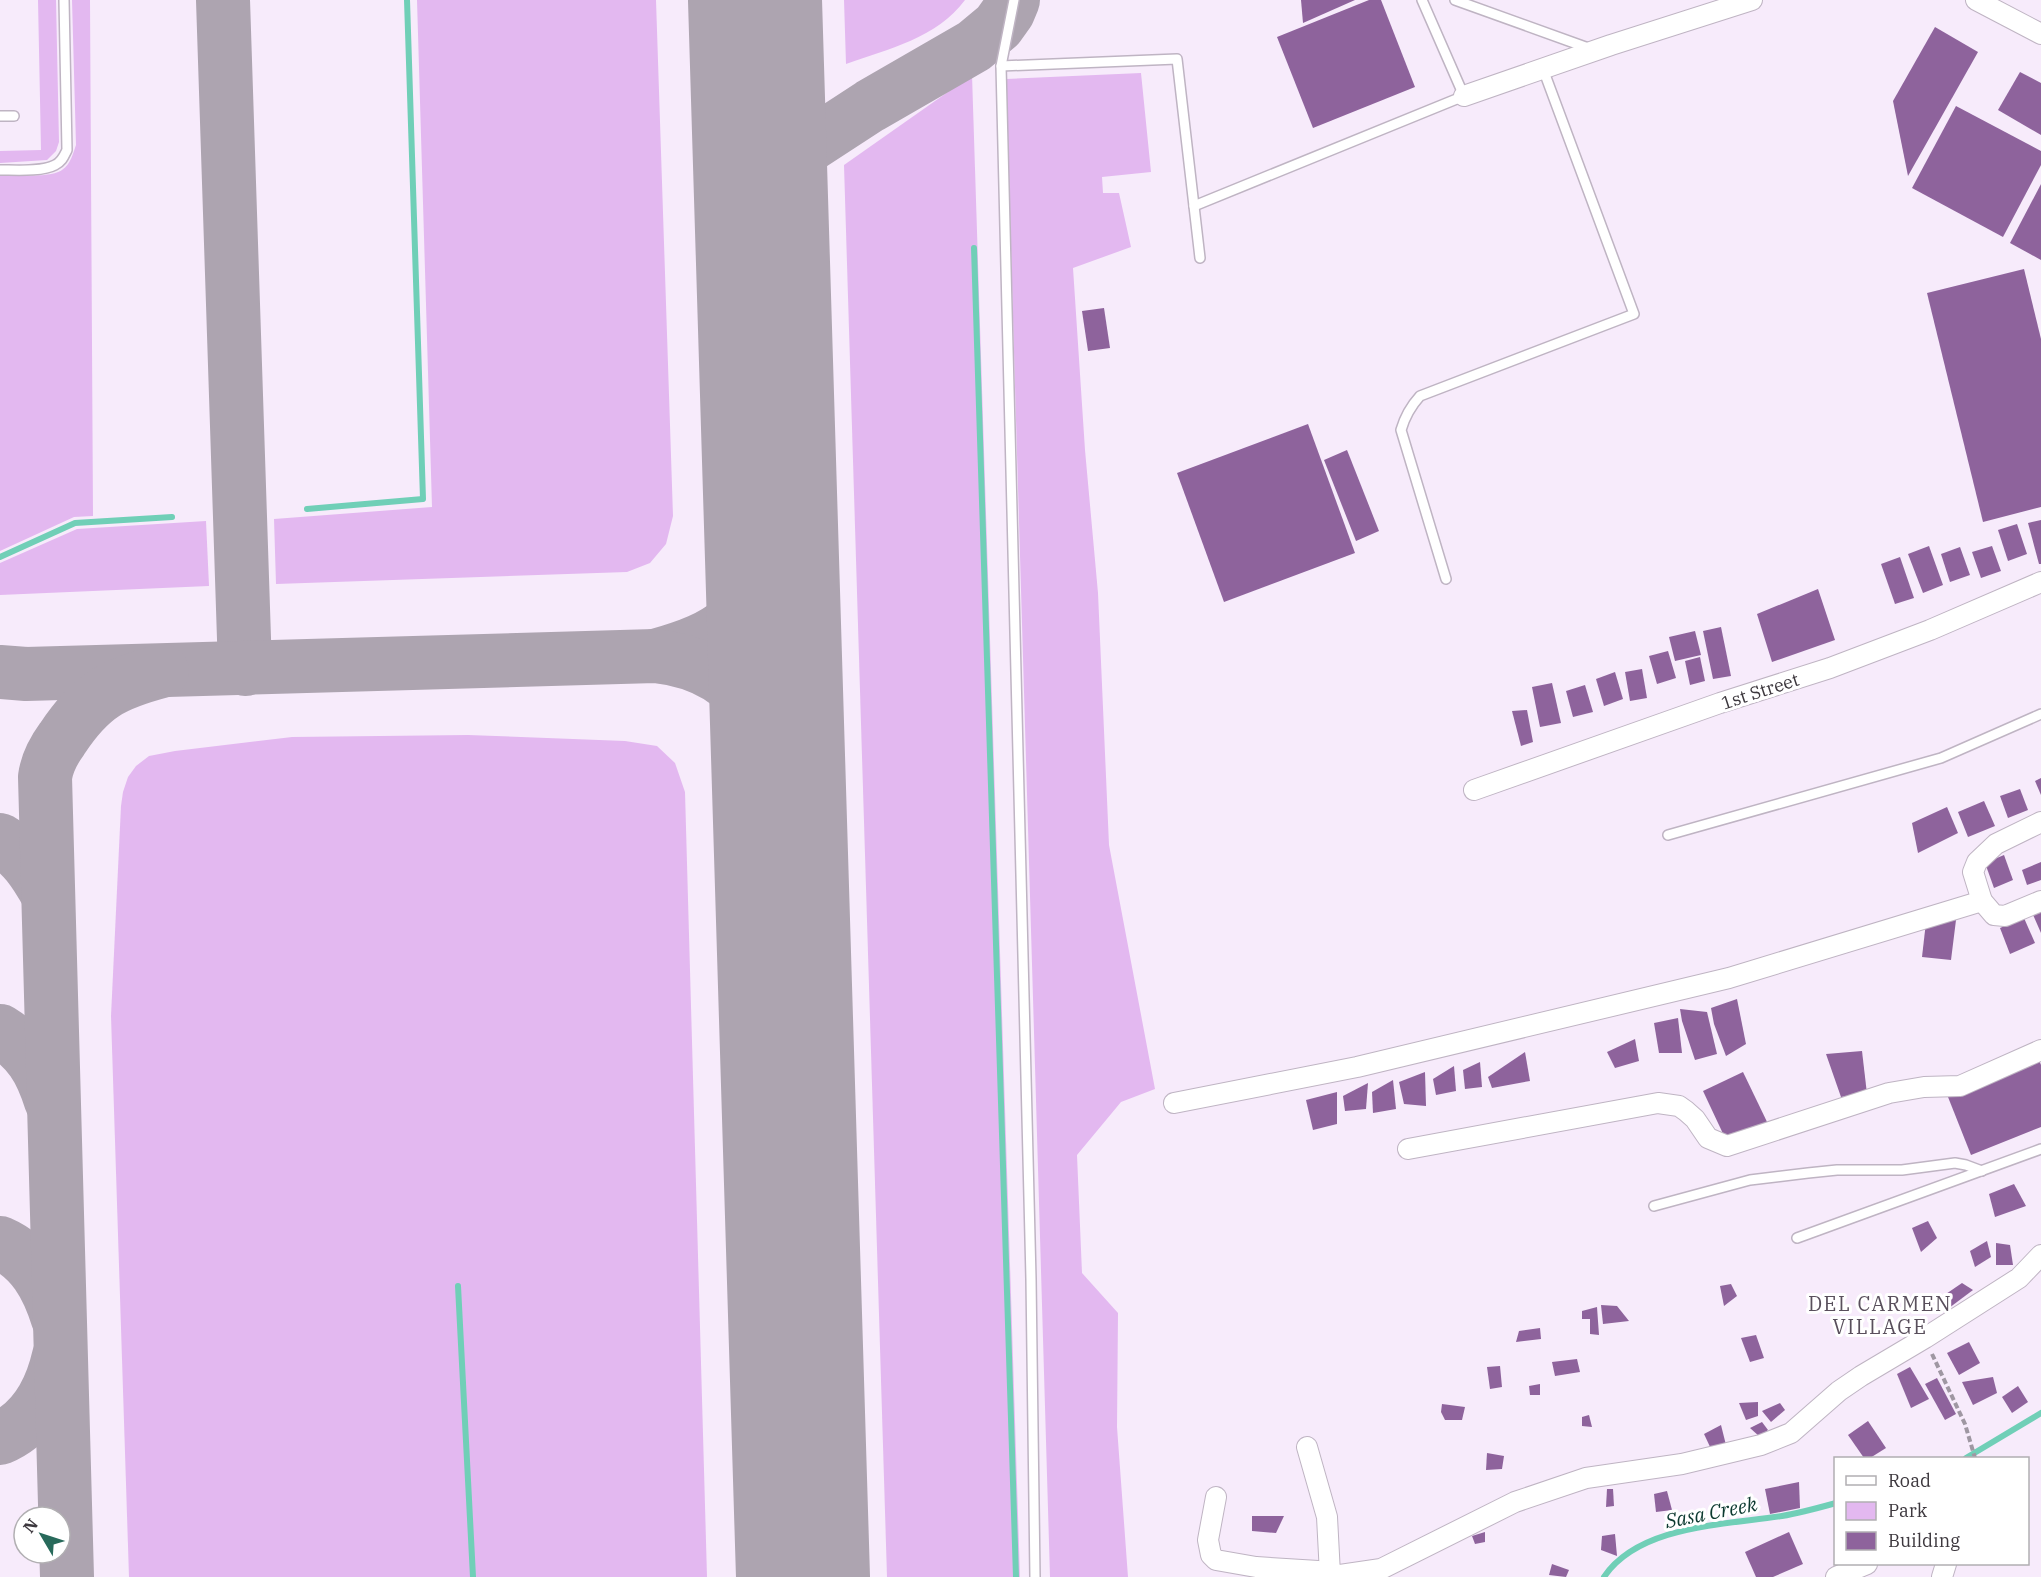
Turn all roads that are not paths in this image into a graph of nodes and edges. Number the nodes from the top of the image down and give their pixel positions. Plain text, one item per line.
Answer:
1 (64, 0) edge
2 (1014, 0) edge
3 (1422, 0) edge
4 (1455, 0) edge
5 (1752, 0) edge
6 (1976, 0) edge
7 (2041, 34) edge
8 (1596, 51) junction
9 (1001, 66) junction
10 (1543, 69) junction
11 (1464, 96) junction
12 (0, 116) edge
13 (14, 116) dead end
14 (0, 170) edge
15 (1194, 206) junction
16 (1200, 258) dead end
17 (1446, 579) dead end
18 (2041, 582) edge
19 (2041, 714) edge
20 (1474, 790) dead end
21 (2041, 822) edge
22 (1668, 835) dead end
23 (2041, 901) edge
24 (1982, 902) junction
25 (2041, 1050) edge
26 (1174, 1103) dead end
27 (1408, 1149) dead end
28 (2041, 1149) edge
29 (1982, 1171) junction
30 (1654, 1206) dead end
31 (1797, 1238) dead end
32 (2041, 1255) edge
33 (1307, 1447) dead end
34 (1216, 1497) dead end
35 (1863, 1565) edge
36 (1328, 1575) edge
37 (1035, 1577) edge
38 (1836, 1577) edge

1 - 14 lane
2 - 9 lane
3 - 11 lane
4 - 8 lane
5 - 8 street
6 - 7 street
8 - 10 street
9 - 15 lane
9 - 37 lane
10 - 11 street
10 - 17 lane
11 - 15 lane
12 - 13 lane
15 - 16 lane
18 - 20 street, 1st Street
19 - 22 lane
21 - 24 street
23 - 24 street
24 - 26 street
25 - 27 street
28 - 29 lane
29 - 30 lane
29 - 31 lane
32 - 36 street
33 - 36 street
34 - 36 street
35 - 38 street

